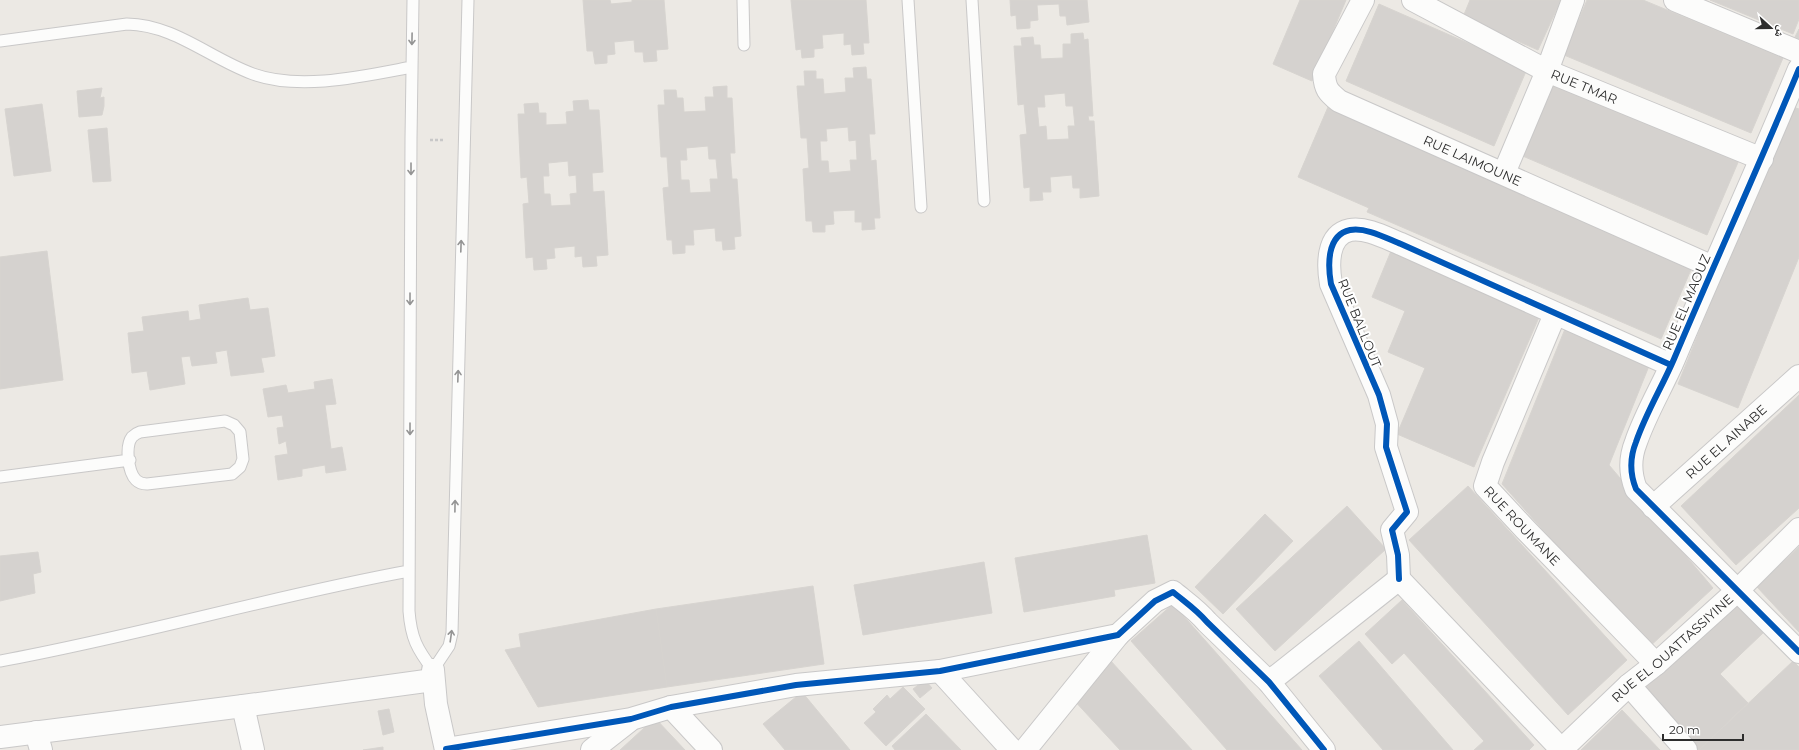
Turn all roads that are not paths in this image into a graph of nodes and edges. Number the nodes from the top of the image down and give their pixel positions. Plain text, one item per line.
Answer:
1 (413, 0) edge
2 (468, 0) edge
3 (743, 0) edge
4 (908, 0) edge
5 (972, 0) edge
6 (1363, 0) edge
7 (1413, 0) edge
8 (1573, 0) edge
9 (1675, 0) edge
10 (0, 41) edge
11 (744, 45) dead end
12 (1799, 52) edge
13 (412, 67) junction
14 (1799, 69) edge
15 (1547, 71) junction
16 (1762, 159) junction
17 (1504, 173) junction
18 (984, 201) dead end
19 (922, 207) dead end
20 (1713, 267) junction
21 (1555, 314) junction
22 (1671, 365) junction
23 (1799, 376) edge
24 (130, 460) junction
25 (0, 477) edge
26 (1653, 507) junction
27 (1799, 529) edge
28 (410, 571) junction
29 (1399, 579) junction
30 (1738, 590) junction
31 (1118, 635) junction
32 (1799, 652) edge
33 (0, 661) edge
34 (1656, 664) junction
35 (940, 671) junction
36 (433, 675) junction
37 (1269, 682) junction
38 (1629, 685) junction
39 (243, 706) junction
40 (671, 707) junction
41 (631, 720) junction
42 (0, 737) edge
43 (39, 741) edge
44 (253, 750) edge
45 (446, 750) edge
46 (592, 750) edge
47 (711, 750) edge
48 (1012, 750) edge
49 (1025, 750) edge
50 (1324, 750) edge
51 (1562, 750) edge
52 (1686, 750) edge

1 -> 13 lane
36 -> 2 lane
3 - 11 lane
4 - 19 lane
5 - 18 lane
6 - 17 street, RUE LAIMOUNE
7 - 15 street, RUE TMAR
8 - 15 street
9 - 12 street
10 - 13 lane
13 -> 28 lane
14 - 16 street, RUE EL MAOUZ
15 - 16 street, RUE TMAR
15 - 17 street
16 - 20 street, RUE EL MAOUZ
17 - 20 street, RUE LAIMOUNE
20 - 22 street, RUE EL MAOUZ
21 - 22 street, RUE BALLOUT
21 - 29 street, RUE BALLOUT
21 - 34 street, RUE ROUMANE
22 - 26 street, RUE EL MAOUZ
23 - 26 street, RUE EL AINABE
24 - 24 lane
24 - 25 lane
26 - 30 street, RUE EL MAOUZ
27 - 30 street, RUE EL OUATTASSIYINE
28 - 33 lane
28 - 36 lane
29 - 37 street
29 - 51 street
30 - 32 street, RUE EL MAOUZ
30 - 34 street, RUE EL OUATTASSIYINE
31 - 35 street
31 - 37 street
31 - 49 street
34 - 38 street, RUE EL OUATTASSIYINE
35 - 40 street
35 - 48 street
36 - 39 street
36 - 45 street
37 - 50 street
38 - 51 street, RUE EL OUATTASSIYINE
38 - 52 street
39 - 43 street
39 - 44 street
40 - 41 street
40 - 47 street
41 - 45 street
41 - 46 street
42 - 43 street

